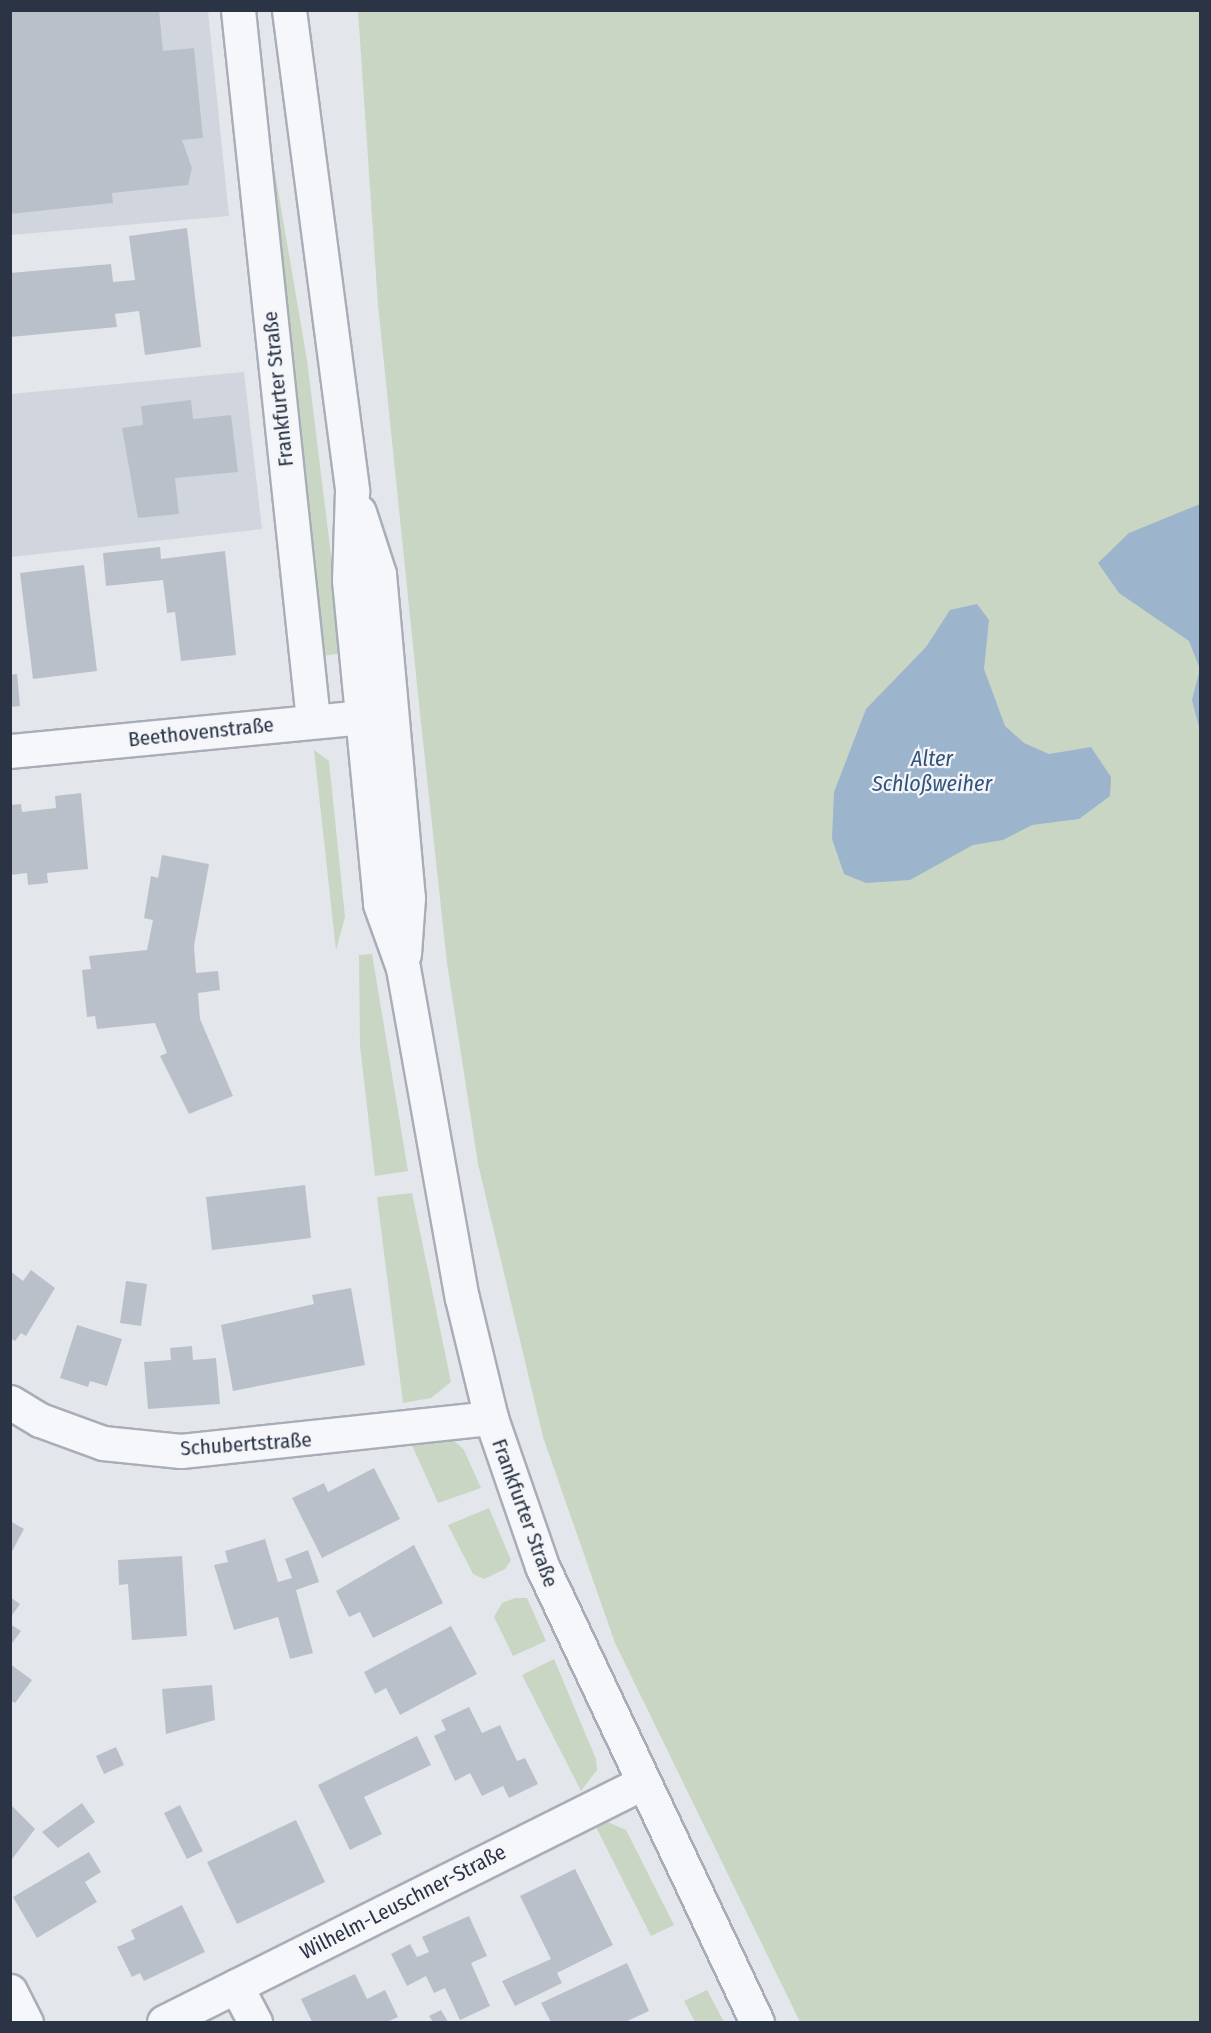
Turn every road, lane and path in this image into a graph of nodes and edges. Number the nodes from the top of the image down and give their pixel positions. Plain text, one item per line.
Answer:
1 (238, 10) edge
2 (279, 10) edge
3 (289, 10) edge
4 (243, 59) junction
5 (377, 716) junction
6 (313, 720) junction
7 (10, 752) edge
8 (10, 1402) edge
9 (491, 1418) junction
10 (642, 1783) junction
11 (236, 1986) junction
12 (10, 1991) edge
13 (26, 2022) edge
14 (164, 2022) edge
15 (255, 2022) edge
16 (757, 2022) edge

1 - 4 street, Frankfurter Straße
2 - 4 street
3 - 5 street, Frankfurter Straße
4 - 6 street, Frankfurter Straße
5 - 6 street, Beethovenstraße
5 - 9 street, Frankfurter Straße
6 - 7 street, Beethovenstraße
8 - 9 street, Schubertstraße
9 - 10 street, Frankfurter Straße
10 - 11 street, Wilhelm-Leuschner-Straße
10 - 16 street, Frankfurter Straße
11 - 14 street, Wilhelm-Leuschner-Straße
11 - 15 street
12 - 13 street

